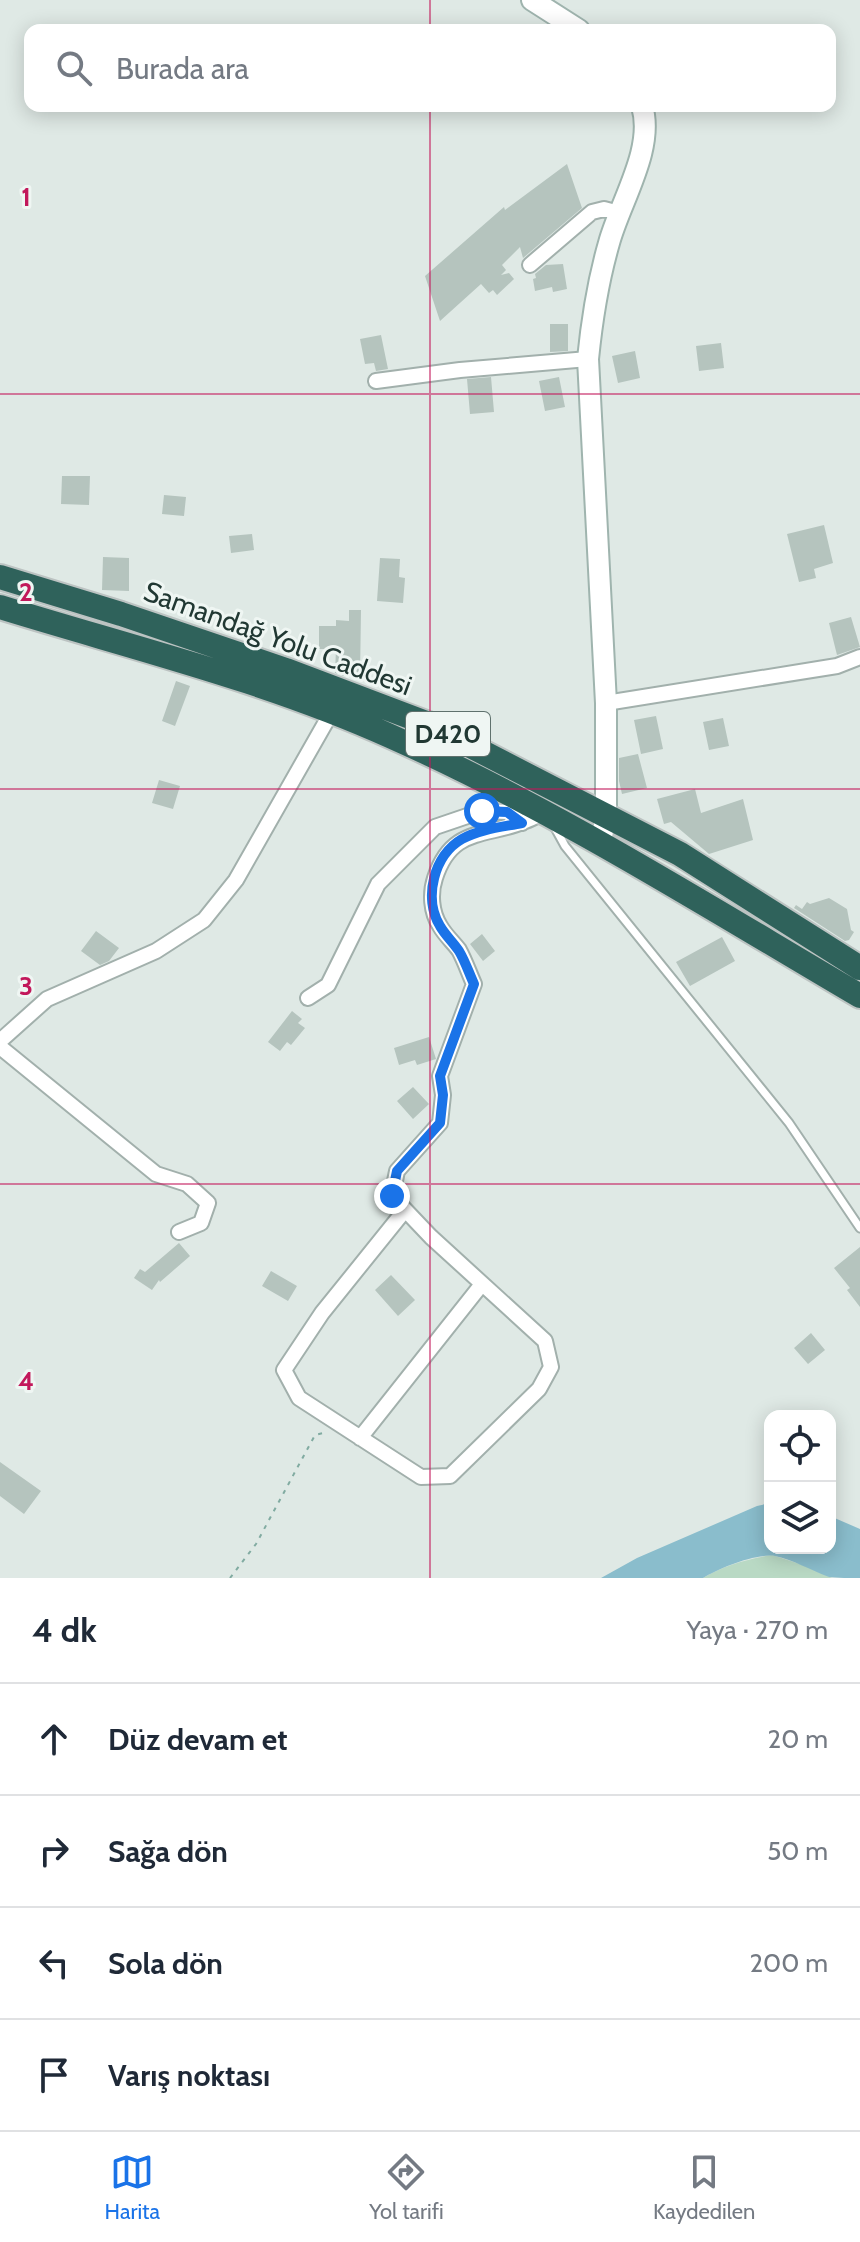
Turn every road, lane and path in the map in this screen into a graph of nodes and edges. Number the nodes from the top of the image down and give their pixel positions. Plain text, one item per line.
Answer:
1 (532, 0) edge
2 (570, 24) edge
3 (642, 112) edge
4 (619, 213) junction
5 (530, 265) dead end
6 (588, 359) junction
7 (376, 381) dead end
8 (0, 577) edge
9 (0, 607) edge
10 (860, 657) edge
11 (606, 703) junction
12 (331, 713) junction
13 (546, 812) junction
14 (606, 814) junction
15 (522, 823) junction
16 (601, 842) junction
17 (860, 968) edge
18 (860, 996) edge
19 (308, 998) dead end
20 (0, 1044) edge
21 (405, 1210) junction
22 (860, 1228) edge
23 (179, 1232) dead end
24 (482, 1284) junction
25 (346, 1429) junction
26 (360, 1438) junction
27 (230, 1578) edge

1 - 2 street
3 - 4 street
4 - 5 street
4 - 6 street
6 - 7 street
6 - 11 street
8 - 14 highway, Samandağ Yolu Caddesi / D420
9 - 12 highway, Samandağ Yolu Caddesi / D420
10 - 11 street
11 - 14 street
12 - 13 highway, Samandağ Yolu Caddesi / D420
12 - 20 street
13 - 15 street
13 - 16 highway, Samandağ Yolu Caddesi / D420
13 - 22 lane
14 - 16 street
14 - 17 highway, Samandağ Yolu Caddesi / D420
15 - 19 street
15 - 21 street
16 - 18 highway, Samandağ Yolu Caddesi / D420
20 - 23 street
21 - 24 street
21 - 25 street
24 - 26 street
24 - 26 street
25 - 26 street
25 - 27 path

